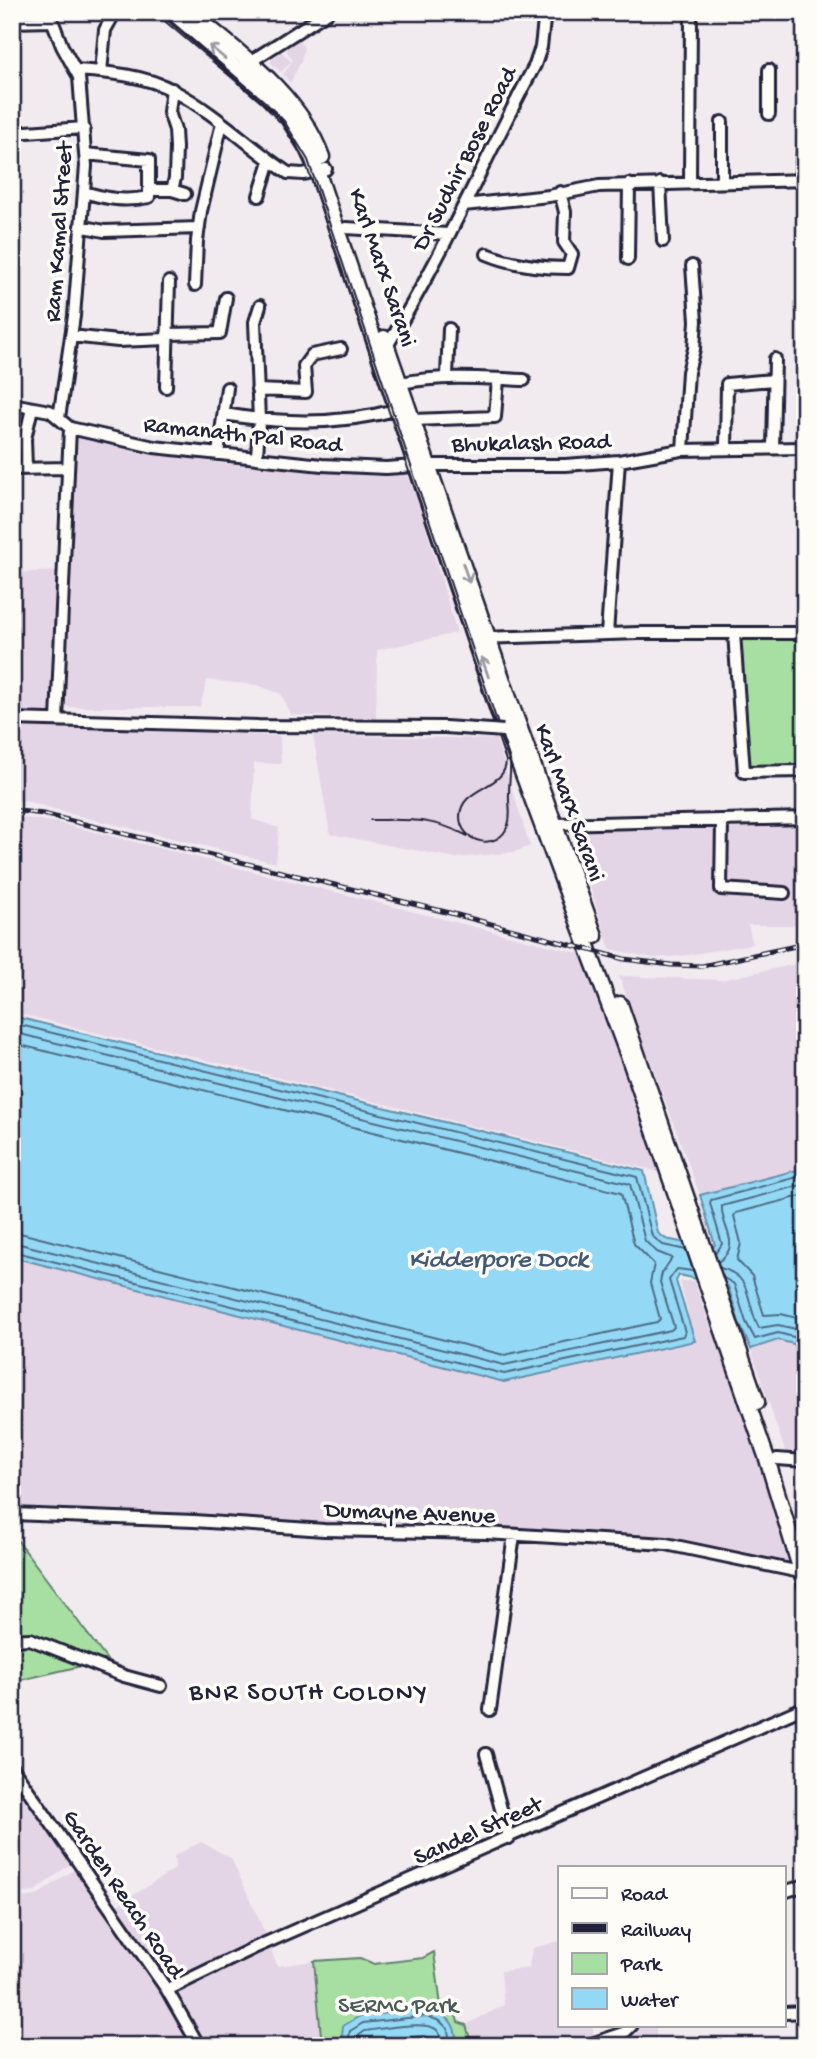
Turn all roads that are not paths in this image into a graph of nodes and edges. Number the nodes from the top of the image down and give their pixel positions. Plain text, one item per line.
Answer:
1 (115, 12) edge
2 (171, 12) edge
3 (190, 12) edge
4 (328, 12) edge
5 (545, 12) edge
6 (691, 12) edge
7 (50, 16) edge
8 (313, 17) edge
9 (12, 22) edge
10 (244, 66) junction
11 (75, 70) junction
12 (769, 70) dead end
13 (102, 72) junction
14 (172, 89) junction
15 (769, 114) dead end
16 (722, 122) dead end
17 (222, 123) junction
18 (84, 128) junction
19 (12, 133) edge
20 (805, 135) edge
21 (85, 154) junction
22 (270, 161) junction
23 (322, 169) junction
24 (802, 180) edge
25 (722, 182) junction
26 (660, 183) junction
27 (690, 183) junction
28 (629, 184) junction
29 (149, 190) junction
30 (172, 190) junction
31 (83, 192) junction
32 (560, 192) junction
33 (185, 194) dead end
34 (259, 196) dead end
35 (464, 205) junction
36 (80, 226) junction
37 (199, 228) junction
38 (342, 230) junction
39 (448, 234) junction
40 (663, 241) dead end
41 (487, 254) dead end
42 (628, 259) dead end
43 (692, 266) dead end
44 (169, 282) dead end
45 (195, 285) dead end
46 (226, 298) dead end
47 (260, 306) dead end
48 (449, 329) dead end
49 (71, 336) junction
50 (167, 336) junction
51 (382, 347) junction
52 (341, 349) dead end
53 (775, 359) dead end
54 (447, 376) junction
55 (498, 379) junction
56 (524, 380) dead end
57 (773, 380) junction
58 (401, 383) junction
59 (166, 387) dead end
60 (227, 388) dead end
61 (257, 390) junction
62 (12, 404) edge
63 (32, 408) junction
64 (399, 409) junction
65 (224, 414) junction
66 (58, 418) junction
67 (259, 420) junction
68 (413, 420) junction
69 (70, 428) junction
70 (774, 448) junction
71 (805, 448) edge
72 (722, 449) junction
73 (683, 450) junction
74 (218, 454) junction
75 (257, 458) junction
76 (619, 461) junction
77 (423, 465) junction
78 (26, 467) junction
79 (68, 468) junction
80 (12, 469) edge
81 (734, 633) junction
82 (805, 633) edge
83 (607, 634) junction
84 (482, 638) junction
85 (12, 719) edge
86 (57, 720) junction
87 (511, 731) junction
88 (805, 771) edge
89 (805, 818) edge
90 (722, 821) junction
91 (556, 824) junction
92 (784, 893) dead end
93 (692, 1226) junction
94 (720, 1309) junction
95 (776, 1459) junction
96 (805, 1461) edge
97 (12, 1514) edge
98 (514, 1535) junction
99 (805, 1551) edge
100 (804, 1576) edge
101 (12, 1640) edge
102 (162, 1686) dead end
103 (805, 1707) edge
104 (490, 1710) dead end
105 (486, 1754) dead end
106 (12, 1767) edge
107 (509, 1838) junction
108 (805, 1885) edge
109 (786, 1891) edge
110 (167, 1990) junction
111 (805, 2012) edge
112 (786, 2013) edge
113 (631, 2026) edge
114 (199, 2046) edge
115 (585, 2046) edge

1 - 13 street
10 -> 2 main road
3 - 10 main road
4 - 8 street
5 - 35 street, Dr Sudhir Bose Road
6 - 27 street
7 - 9 street
7 - 11 street, Ram Kamal Street
8 - 10 street
10 - 23 main road, Karl Marx Sarani
11 - 13 street
11 - 18 street, Ram Kamal Street
12 - 15 street
13 - 14 street
14 - 17 street
14 - 30 street
16 - 25 street
17 - 22 street
17 - 37 street
18 - 19 street
18 - 21 street, Ram Kamal Street
20 - 24 street
21 - 29 street
21 - 31 street, Ram Kamal Street
22 - 23 street
22 - 34 street
23 - 38 main road, Karl Marx Sarani
24 - 25 street
25 - 27 street
26 - 27 street
26 - 28 street
26 - 40 street
28 - 32 street
28 - 42 street
29 - 30 street
29 - 31 street
30 - 33 street
31 - 36 street, Ram Kamal Street
32 - 35 street
32 - 41 street
35 - 39 street, Dr Sudhir Bose Road
36 - 37 street
36 - 49 street, Ram Kamal Street
37 - 45 street
38 - 39 street
38 - 51 main road, Karl Marx Sarani
39 - 51 street, Dr Sudhir Bose Road
43 - 73 street
44 - 50 street
46 - 50 street
47 - 61 street
48 - 54 street
49 - 50 street
49 - 66 street, Ram Kamal Street
50 - 59 street
51 - 58 main road, Karl Marx Sarani
51 - 64 main road
52 - 61 street
53 - 57 street
54 - 55 street
54 - 58 street
55 - 56 street
55 - 68 street
57 - 70 street
57 - 72 street
58 - 68 main road, Karl Marx Sarani
60 - 65 street
61 - 67 street
62 - 63 street
63 - 66 street
63 - 78 street
64 - 67 street
64 - 77 main road
65 - 67 street
65 - 74 street
66 - 69 street, Ramanath Pal Road
67 - 75 street
68 - 77 main road, Karl Marx Sarani
69 - 74 street, Ramanath Pal Road
69 - 79 street
70 - 71 street, Bhukalash Road
70 - 72 street, Bhukalash Road
72 - 73 street, Bhukalash Road
73 - 76 street, Bhukalash Road
74 - 75 street, Ramanath Pal Road
75 - 77 street, Ramanath Pal Road
76 - 77 street, Bhukalash Road
76 - 83 street
77 - 84 main road, Karl Marx Sarani
78 - 79 street
78 - 80 street
79 - 86 street
81 - 82 street
81 - 83 street
81 - 88 street
83 - 84 street
84 - 87 main road, Karl Marx Sarani
85 - 86 street
86 - 87 street, bridge
87 - 91 main road, Karl Marx Sarani
87 - 93 main road
89 - 90 street
90 - 91 street
90 - 92 street
91 - 93 main road, Karl Marx Sarani
93 - 94 main road, Karl Marx Sarani
94 - 95 main road, Karl Marx Sarani
94 - 100 main road
95 - 96 street
95 - 99 main road, Karl Marx Sarani
97 - 98 street, Dumayne Avenue
98 - 100 street, Dumayne Avenue
98 - 104 street
101 - 102 street
103 - 107 street, Sandel Street
105 - 107 street
106 - 110 street, Garden Reach Road
107 - 110 street, Sandel Street
108 - 109 street
110 - 114 street, Garden Reach Road
111 - 112 street
113 - 115 street

